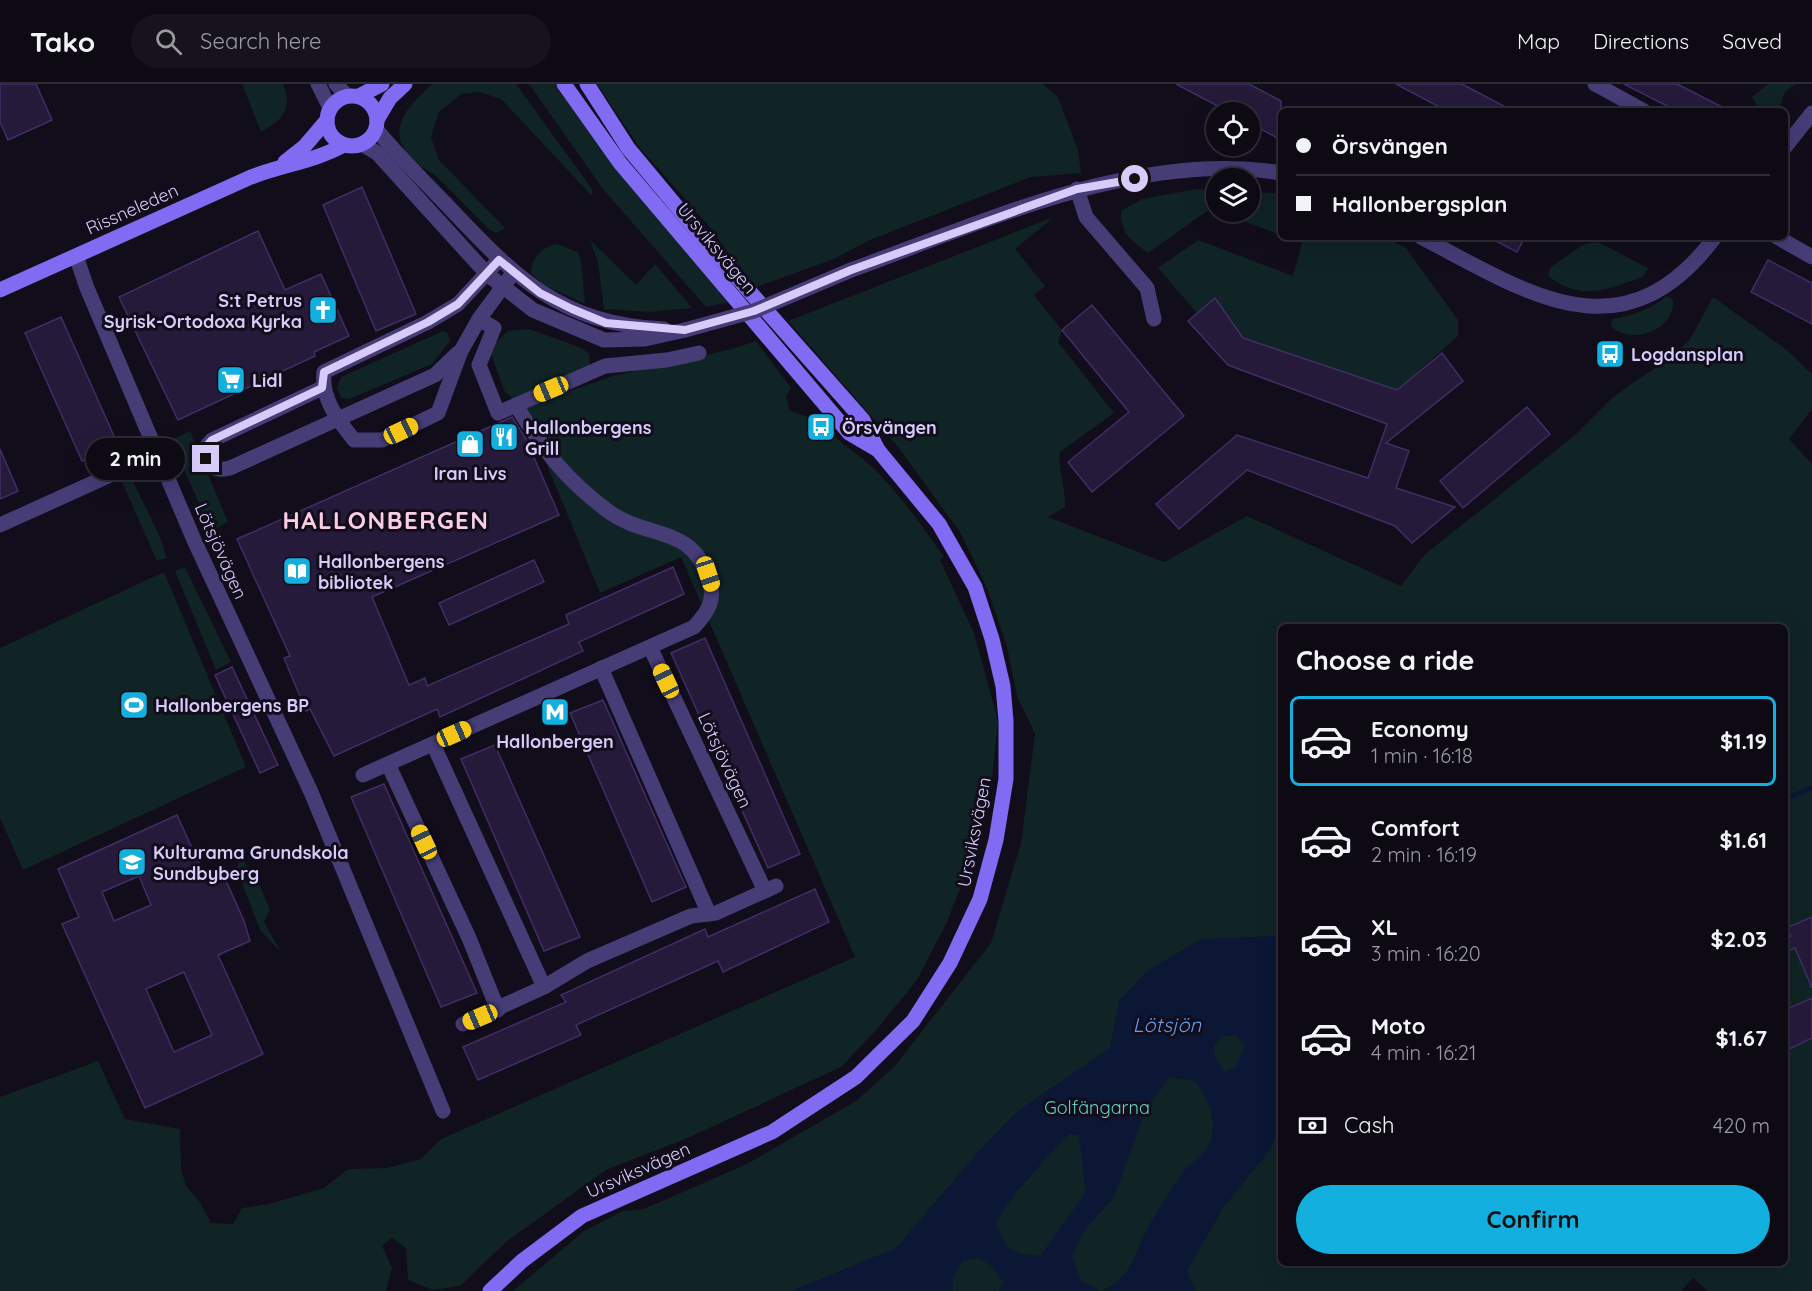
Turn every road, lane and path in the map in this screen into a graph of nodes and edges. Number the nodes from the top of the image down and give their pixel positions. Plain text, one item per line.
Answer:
1 (318, 84) edge
2 (336, 84) edge
3 (382, 84) edge
4 (405, 84) edge
5 (564, 84) edge
6 (587, 84) edge
7 (1595, 84) edge
8 (353, 96) junction
9 (1639, 108) edge
10 (1812, 113) edge
11 (328, 114) junction
12 (377, 125) junction
13 (1788, 143) edge
14 (362, 144) junction
15 (344, 145) junction
16 (280, 165) junction
17 (1278, 173) edge
18 (1077, 189) junction
19 (1427, 240) edge
20 (1713, 240) edge
21 (1782, 240) edge
22 (76, 256) junction
23 (1812, 257) edge
24 (499, 260) junction
25 (513, 273) junction
26 (487, 274) junction
27 (502, 287) junction
28 (0, 290) edge
29 (479, 319) junction
30 (1154, 319) dead end
31 (685, 330) junction
32 (461, 351) junction
33 (699, 353) dead end
34 (322, 388) junction
35 (516, 405) junction
36 (338, 419) junction
37 (878, 450) junction
38 (159, 453) junction
39 (0, 525) edge
40 (650, 646) junction
41 (601, 668) junction
42 (433, 744) junction
43 (387, 764) junction
44 (363, 775) dead end
45 (709, 914) junction
46 (544, 987) junction
47 (498, 1010) junction
48 (463, 1024) dead end
49 (442, 1111) dead end
50 (490, 1291) edge

1 - 11 street
2 - 8 street
3 - 8 street
4 - 12 street
5 - 37 street, Ursviksvägen
6 - 37 street, Ursviksvägen
7 - 9 street
8 - 11 street
8 - 12 street
10 - 13 street
11 - 15 street
11 - 16 street, Rissneleden
12 - 14 street
12 - 24 street
14 - 15 street
14 - 26 street
15 - 16 street, Rissneleden
16 - 22 street, Rissneleden
17 - 18 street
18 - 30 street
18 - 31 street, bridge
19 - 20 street
21 - 23 street
22 - 28 street, Rissneleden
22 - 38 street, Lötsjövägen
24 - 25 street
24 - 26 street
25 - 27 street
25 - 31 street
26 - 27 street
26 - 34 street
27 - 29 street
27 - 31 street
29 - 32 street
29 - 35 street
32 - 36 street
32 - 36 street
33 - 35 street
34 - 36 street
34 - 36 street
35 - 40 street
37 - 50 street, Ursviksvägen
38 - 39 street
38 - 49 street, Lötsjövägen
40 - 41 street
40 - 45 street, Lötsjövägen
41 - 42 street
41 - 45 street
42 - 43 street
42 - 46 street
43 - 44 street
43 - 47 street
45 - 46 street, Lötsjövägen
46 - 47 street, Lötsjövägen
47 - 48 street, Lötsjövägen

